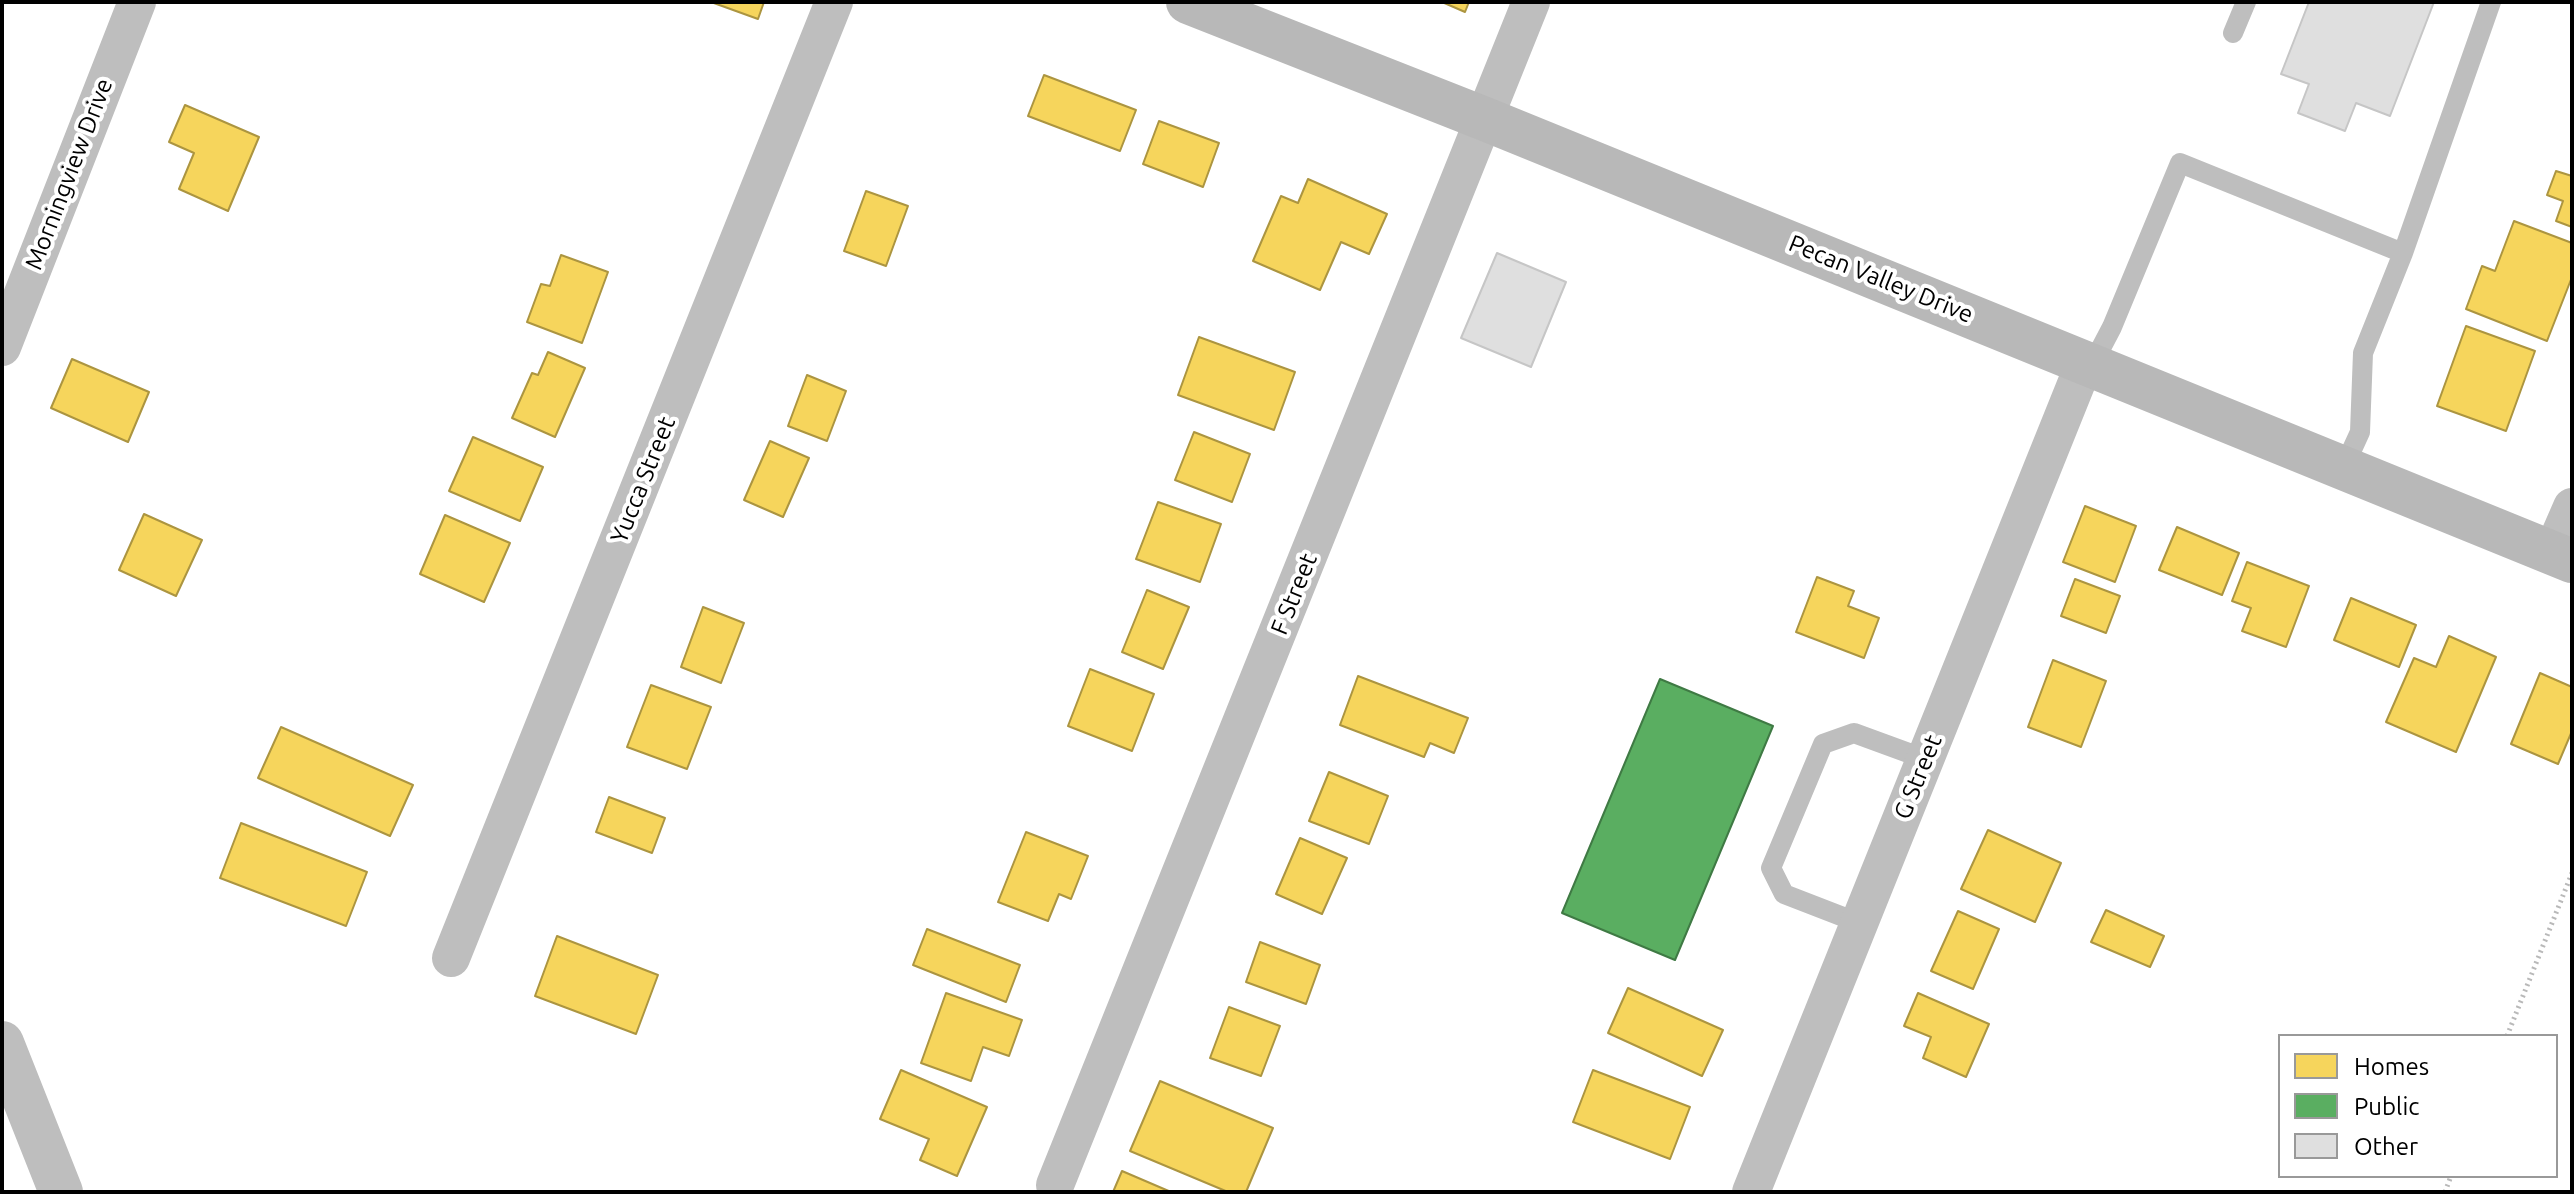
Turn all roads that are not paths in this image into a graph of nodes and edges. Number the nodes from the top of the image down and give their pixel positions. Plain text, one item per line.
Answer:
1 (137, 2) edge
2 (834, 2) edge
3 (1188, 2) edge
4 (1531, 2) edge
5 (2246, 2) edge
6 (2491, 2) edge
7 (2233, 33) dead end
8 (1485, 119) junction
9 (2403, 253) junction
10 (2, 347) edge
11 (2085, 362) junction
12 (2344, 467) junction
13 (2572, 507) edge
14 (2562, 557) edge
15 (1925, 759) junction
16 (1859, 923) junction
17 (451, 958) dead end
18 (2, 1043) edge
19 (1055, 1185) dead end
20 (61, 1192) edge
21 (1751, 1192) edge

1 - 10 street, Morningview Drive
2 - 17 street, Yucca Street
3 - 8 main road, Pecan Valley Drive
4 - 8 street, F Street
5 - 7 lane
6 - 9 lane
8 - 11 main road, Pecan Valley Drive
8 - 19 street, F Street
9 - 11 lane
9 - 12 lane
11 - 12 main road, Pecan Valley Drive
11 - 15 street, G Street
12 - 14 main road, Pecan Valley Drive
13 - 14 street
15 - 16 street, G Street
15 - 16 lane
16 - 21 street, G Street
18 - 20 highway

